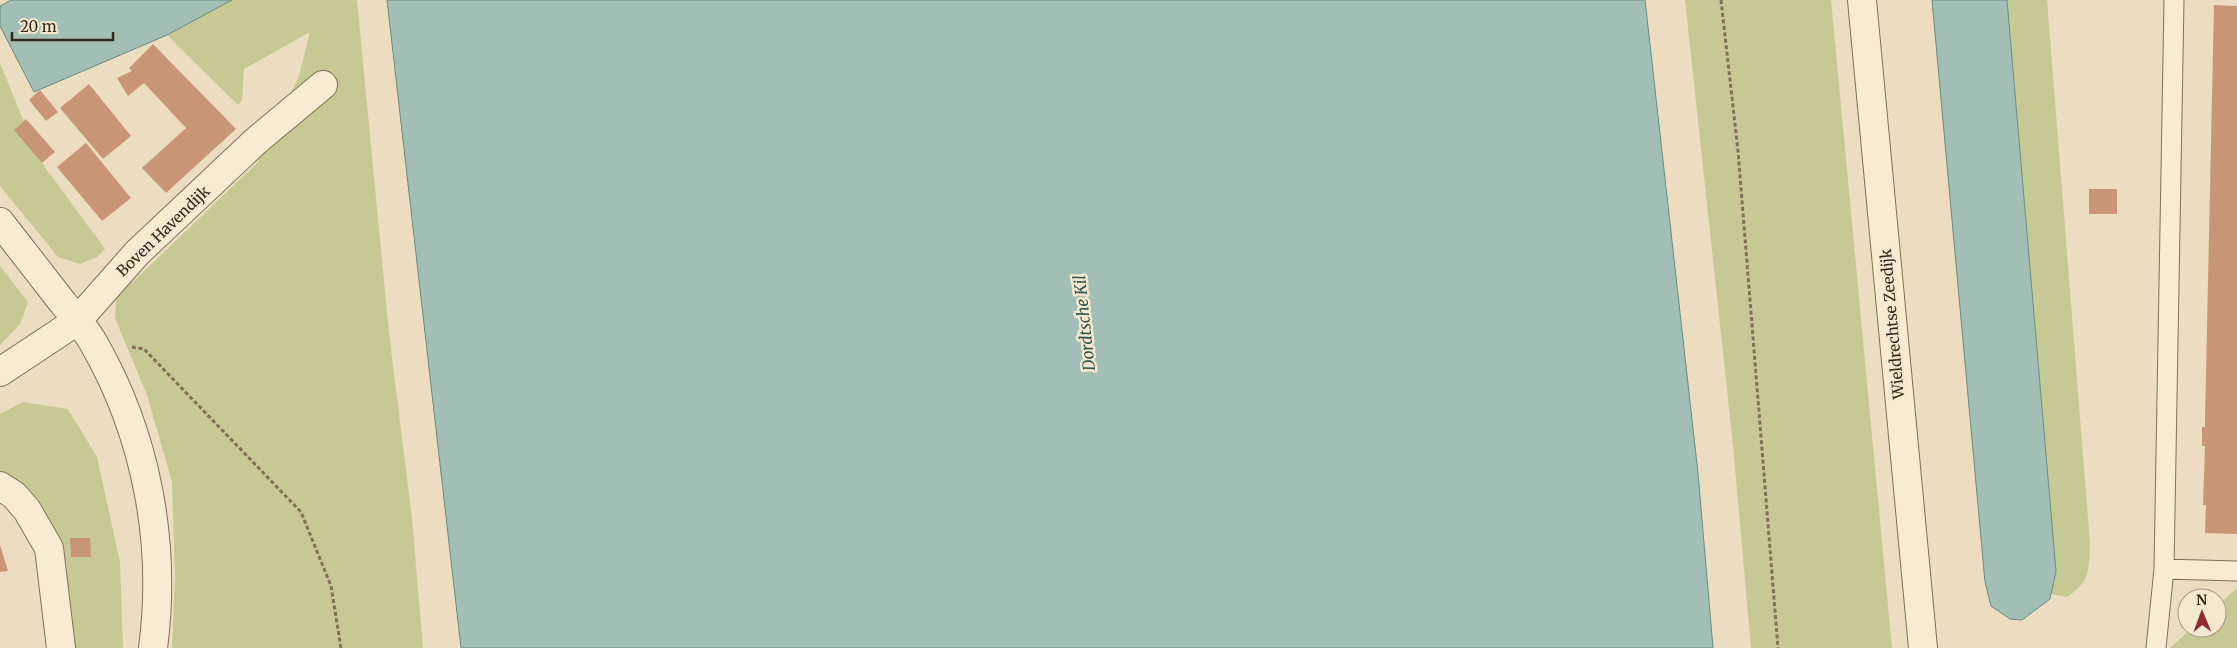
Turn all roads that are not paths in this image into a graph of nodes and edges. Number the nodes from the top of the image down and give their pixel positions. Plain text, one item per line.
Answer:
1 (1862, 0) edge
2 (2174, 0) edge
3 (323, 85) dead end
4 (0, 222) edge
5 (84, 331) junction
6 (0, 372) edge
7 (0, 486) edge
8 (2164, 569) junction
9 (2237, 571) edge
10 (60, 648) edge
11 (153, 648) edge
12 (1923, 648) edge
13 (2156, 648) edge

1 - 12 street, Wieldrechtse Zeedijk
2 - 8 lane
3 - 5 street, Boven Havendijk
4 - 5 street
5 - 6 street, Boven Havendijk
5 - 11 street
7 - 10 street
8 - 9 lane
8 - 13 lane

